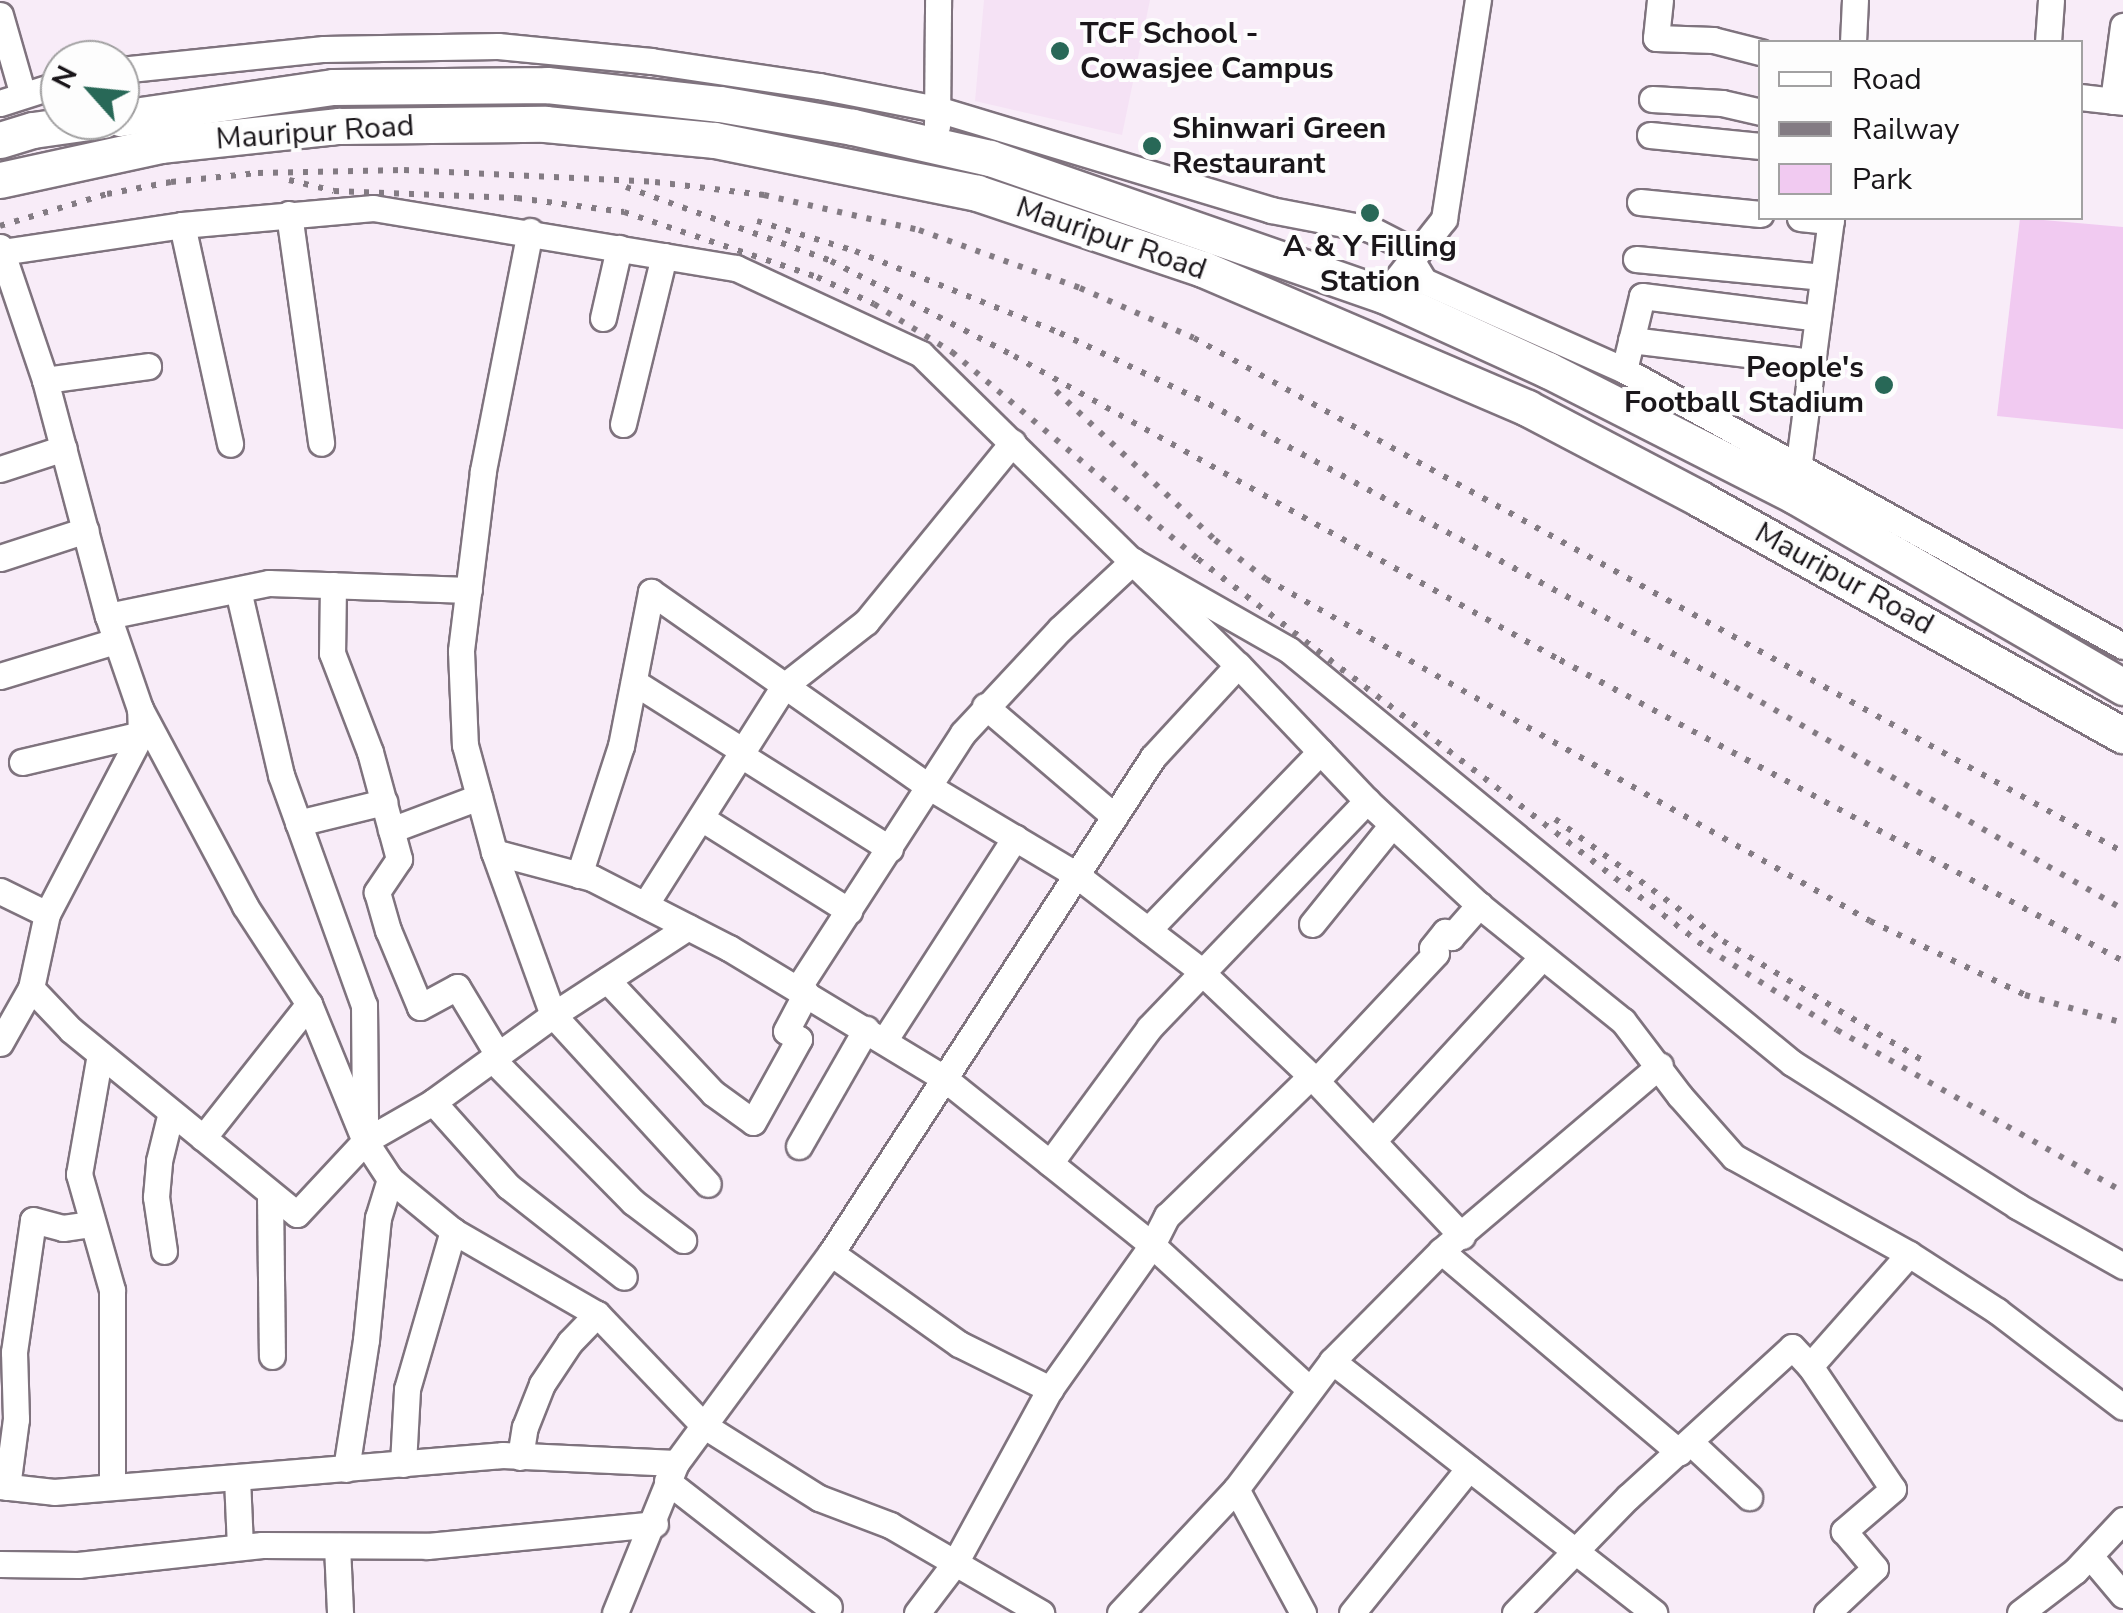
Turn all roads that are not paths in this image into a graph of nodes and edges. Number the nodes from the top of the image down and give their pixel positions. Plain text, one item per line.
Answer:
1 (938, 0) edge
2 (1478, 0) edge
3 (1660, 0) edge
4 (1854, 0) edge
5 (2051, 0) edge
6 (0, 15) edge
7 (2123, 26) edge
8 (1853, 40) edge
9 (2048, 40) edge
10 (1758, 51) edge
11 (140, 68) edge
12 (40, 90) edge
13 (2083, 97) edge
14 (12, 99) edge
15 (1652, 99) dead end
16 (2118, 102) edge
17 (938, 110) junction
18 (1758, 112) edge
19 (140, 115) edge
20 (40, 132) edge
21 (1650, 135) dead end
22 (0, 140) edge
23 (937, 146) junction
24 (1758, 146) edge
25 (0, 180) edge
26 (1640, 202) dead end
27 (288, 214) junction
28 (1758, 214) edge
29 (1831, 220) edge
30 (182, 225) junction
31 (530, 230) junction
32 (619, 248) junction
33 (1, 250) edge
34 (664, 256) junction
35 (1412, 259) junction
36 (1636, 259) dead end
37 (1823, 277) junction
38 (1384, 295) junction
39 (603, 318) dead end
40 (1818, 318) junction
41 (1631, 340) junction
42 (1812, 362) junction
43 (148, 366) dead end
44 (1624, 370) junction
45 (45, 380) junction
46 (624, 424) dead end
47 (1013, 442) junction
48 (321, 443) dead end
49 (230, 444) dead end
50 (64, 448) junction
51 (0, 469) edge
52 (1797, 480) junction
53 (86, 530) junction
54 (0, 558) edge
55 (1134, 561) junction
56 (332, 585) junction
57 (238, 590) junction
58 (468, 590) junction
59 (112, 629) junction
60 (2123, 646) edge
61 (1238, 665) junction
62 (0, 676) edge
63 (634, 682) junction
64 (784, 686) junction
65 (2123, 687) edge
66 (985, 706) junction
67 (141, 722) junction
68 (2123, 735) edge
69 (1320, 752) junction
70 (742, 753) junction
71 (22, 762) dead end
72 (931, 788) junction
73 (479, 798) junction
74 (1366, 801) junction
75 (384, 802) junction
76 (1114, 816) junction
77 (701, 818) junction
78 (298, 823) junction
79 (1392, 825) junction
80 (391, 830) junction
81 (1015, 838) junction
82 (890, 849) junction
83 (494, 852) junction
84 (1075, 874) junction
85 (579, 875) junction
86 (0, 891) edge
87 (645, 905) junction
88 (1479, 906) junction
89 (849, 911) junction
90 (47, 914) junction
91 (1312, 924) dead end
92 (688, 927) junction
93 (1148, 930) junction
94 (1541, 958) junction
95 (1204, 975) junction
96 (607, 980) junction
97 (31, 988) junction
98 (802, 991) junction
99 (309, 1004) junction
100 (552, 1016) junction
101 (875, 1035) junction
102 (2, 1036) edge
103 (100, 1054) junction
104 (495, 1057) junction
105 (1660, 1065) junction
106 (945, 1079) junction
107 (1314, 1079) junction
108 (433, 1102) junction
109 (170, 1112) junction
110 (204, 1138) junction
111 (366, 1140) junction
112 (1373, 1140) junction
113 (799, 1146) dead end
114 (1050, 1163) junction
115 (390, 1180) junction
116 (708, 1184) dead end
117 (270, 1196) junction
118 (92, 1224) junction
119 (452, 1231) junction
120 (683, 1240) dead end
121 (1152, 1244) junction
122 (1452, 1244) junction
123 (164, 1252) dead end
124 (832, 1253) junction
125 (1908, 1254) junction
126 (2123, 1266) edge
127 (624, 1277) dead end
128 (597, 1314) junction
129 (272, 1356) dead end
130 (1332, 1361) junction
131 (1810, 1366) junction
132 (1050, 1388) junction
133 (1310, 1390) junction
134 (2123, 1407) edge
135 (703, 1425) junction
136 (1685, 1447) junction
137 (520, 1457) junction
138 (403, 1464) junction
139 (346, 1468) junction
140 (1470, 1468) junction
141 (671, 1472) junction
142 (237, 1478) junction
143 (4, 1486) edge
144 (112, 1487) junction
145 (1236, 1489) junction
146 (1748, 1497) dead end
147 (2123, 1520) edge
148 (654, 1524) junction
149 (337, 1546) junction
150 (240, 1547) junction
151 (1574, 1550) junction
152 (2090, 1556) junction
153 (0, 1564) edge
154 (955, 1564) junction
155 (2123, 1594) edge
156 (829, 1607) dead end
157 (340, 1613) edge
158 (615, 1613) edge
159 (917, 1613) edge
160 (1041, 1613) edge
161 (1120, 1613) edge
162 (1303, 1613) edge
163 (1352, 1613) edge
164 (1515, 1613) edge
165 (1654, 1613) edge
166 (1827, 1613) edge
167 (2020, 1613) edge

1 - 17 street
2 - 35 street
3 - 10 street
4 - 8 street
5 - 9 street
6 - 14 street
7 - 16 street
11 - 17 street
12 - 14 street
13 - 16 street
15 - 18 street
17 - 23 street
17 - 35 street
19 - 23 highway, Mauripur Road
20 - 22 highway
21 - 24 street
23 - 38 highway, Mauripur Road
25 - 68 highway, Mauripur Road
26 - 28 street
27 - 30 street
27 - 31 street
27 - 48 street
29 - 37 street
30 - 33 street
30 - 49 street
31 - 32 street
31 - 58 street
32 - 34 street
32 - 39 street
33 - 45 street
34 - 46 street
34 - 47 street
35 - 38 street
35 - 44 street
36 - 37 street
37 - 40 street
38 - 52 highway, Mauripur Road
40 - 41 street
40 - 42 street
41 - 42 street
41 - 44 street
42 - 52 street
43 - 45 street
44 - 52 street
45 - 50 street
47 - 55 street
47 - 64 street
50 - 51 street
50 - 53 street
52 - 60 street
52 - 65 highway, Mauripur Road
53 - 54 street
53 - 59 street
55 - 61 street
55 - 66 street
55 - 126 street
56 - 57 street
56 - 58 street
56 - 75 street
57 - 59 street
57 - 78 street
58 - 73 street
59 - 62 street
59 - 67 street
61 - 69 street
61 - 76 street
63 - 64 street
63 - 70 street
63 - 85 street
64 - 70 street
64 - 72 street
66 - 72 street
66 - 76 street
67 - 71 street
67 - 90 street
67 - 99 street
69 - 74 street
69 - 93 street
70 - 77 street
70 - 82 street
72 - 81 street
72 - 82 street
73 - 80 street
73 - 83 street
74 - 79 street
74 - 95 street
75 - 78 street
75 - 80 street
76 - 84 street
77 - 87 street
77 - 89 street
78 - 111 street
79 - 88 street
79 - 91 street
80 - 104 street
81 - 84 street
81 - 101 street
82 - 89 street
83 - 85 street
83 - 100 street
84 - 93 street
84 - 106 street
85 - 87 street
86 - 90 street
87 - 92 street
88 - 94 street
88 - 107 street
89 - 98 street
90 - 97 street
92 - 96 street
92 - 98 street
93 - 95 street
94 - 105 street
94 - 112 street
95 - 107 street
95 - 114 street
96 - 98 street
96 - 100 street
97 - 102 street
97 - 103 street
98 - 101 street
99 - 110 street
99 - 111 street
100 - 104 street
100 - 116 street
101 - 106 street
101 - 113 street
103 - 109 street
103 - 118 street
104 - 108 street
104 - 120 street
105 - 122 street
105 - 125 street
106 - 114 street
106 - 124 street
107 - 112 street
107 - 121 street
108 - 111 street
108 - 127 street
109 - 110 street
109 - 123 street
110 - 117 street
111 - 115 street
111 - 117 street
112 - 122 street
114 - 121 street
115 - 119 street
115 - 139 street
117 - 129 street
118 - 143 street
118 - 144 street
119 - 128 street
119 - 138 street
121 - 132 street
121 - 133 street
122 - 130 street
122 - 136 street
124 - 132 street
124 - 135 street
125 - 131 street
125 - 134 street
128 - 135 street
128 - 137 street
130 - 133 street
130 - 140 street
131 - 136 street
131 - 166 street
132 - 154 street
133 - 145 street
135 - 141 street
135 - 154 street
136 - 146 street
136 - 151 street
137 - 138 street
137 - 141 street
138 - 139 street
139 - 142 street
140 - 151 street
140 - 163 street
141 - 148 street
141 - 156 street
142 - 144 street
142 - 150 street
143 - 144 street
145 - 161 street
145 - 162 street
147 - 152 street
148 - 149 street
148 - 158 street
149 - 150 street
149 - 157 street
150 - 153 street
151 - 164 street
151 - 165 street
152 - 155 street
152 - 167 street
154 - 159 street
154 - 160 street

